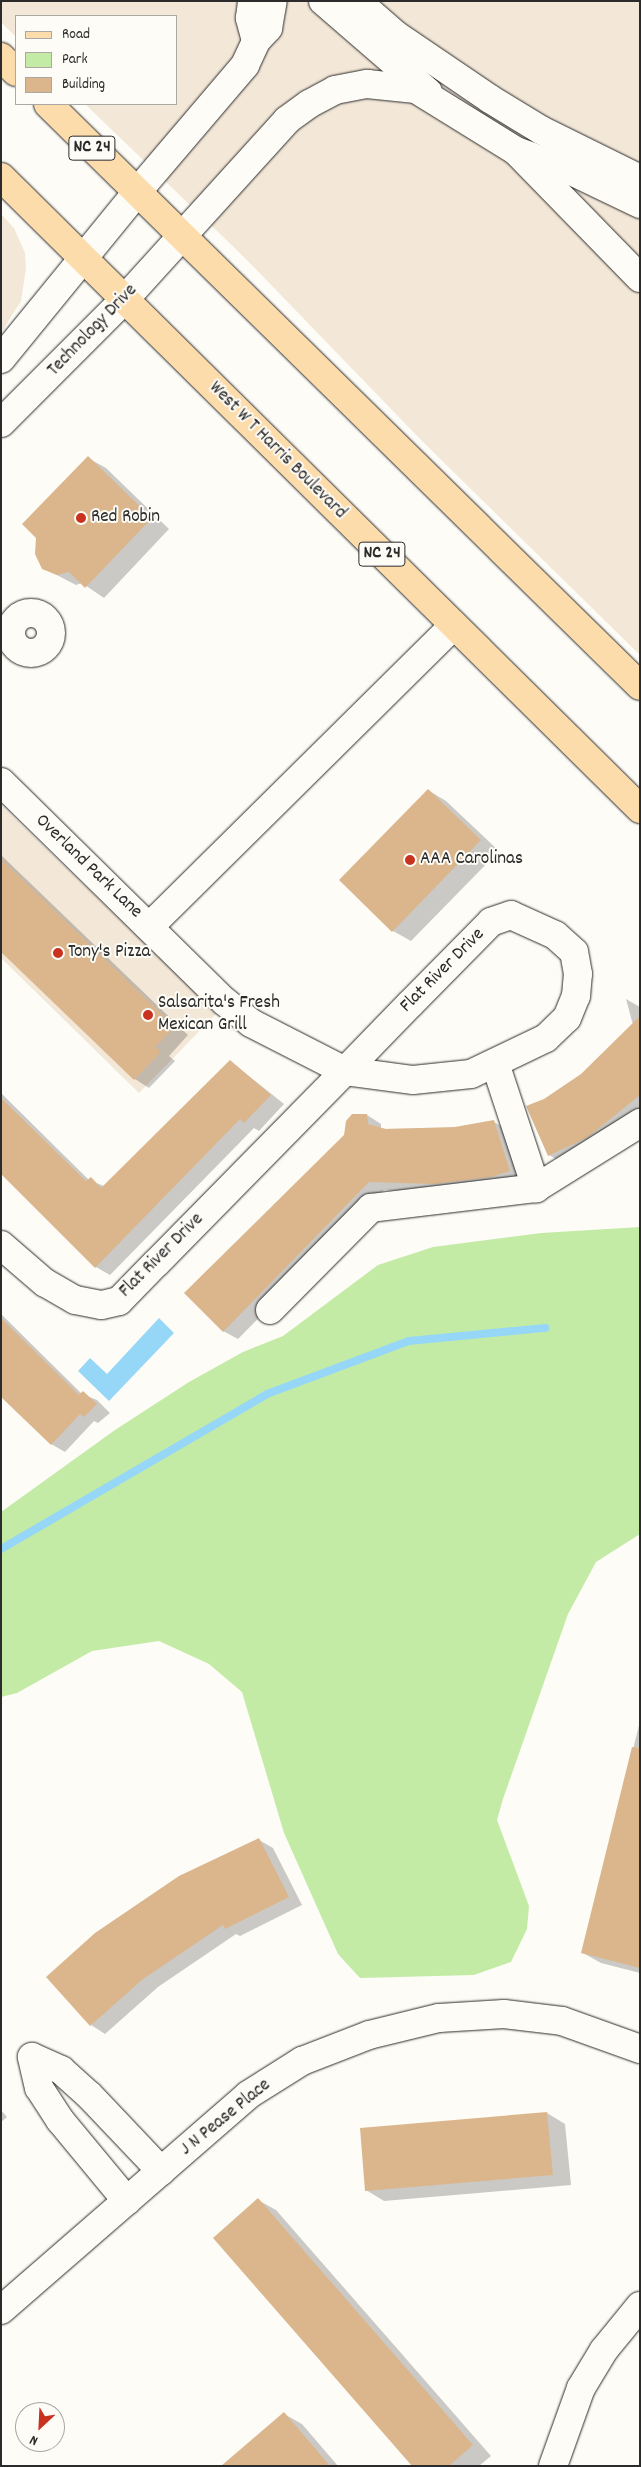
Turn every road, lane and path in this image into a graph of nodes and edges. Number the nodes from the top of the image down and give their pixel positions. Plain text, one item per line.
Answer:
1 (252, 1) edge
2 (273, 1) edge
3 (323, 1) edge
4 (357, 1) edge
5 (256, 41) junction
6 (1, 57) edge
7 (15, 71) edge
8 (49, 105) edge
9 (443, 105) junction
10 (516, 151) junction
11 (1, 177) edge
12 (640, 179) edge
13 (136, 192) junction
14 (640, 204) edge
15 (640, 220) edge
16 (182, 236) junction
17 (82, 259) junction
18 (640, 278) edge
19 (124, 300) junction
20 (1, 359) edge
21 (1, 423) edge
22 (454, 626) junction
23 (640, 686) edge
24 (1, 782) edge
25 (640, 809) edge
26 (149, 927) junction
27 (495, 1063) junction
28 (345, 1071) junction
29 (640, 1123) edge
30 (536, 1188) junction
31 (1, 1245) edge
32 (270, 1310) dead end
33 (640, 2049) edge
34 (89, 2095) junction
35 (60, 2120) junction
36 (161, 2171) junction
37 (127, 2201) junction
38 (640, 2306) edge
39 (1, 2310) edge
40 (553, 2466) edge

1 - 5 street
2 - 5 street
3 - 9 street
4 - 12 street
5 - 13 street
6 - 7 main road
8 - 13 main road, NC 24
9 - 10 street
9 - 16 street, Technology Drive
10 - 14 street
10 - 15 street
10 - 18 street
11 - 17 main road, West W T Harris Boulevard / NC 24
13 - 16 main road, NC 24
13 - 17 street
16 - 19 street, Technology Drive
16 - 23 main road, NC 24
17 - 19 main road, West W T Harris Boulevard / NC 24
17 - 20 street
19 - 21 street, Technology Drive
19 - 22 main road, West W T Harris Boulevard / NC 24
22 - 25 main road, West W T Harris Boulevard / NC 24
22 - 26 street
24 - 26 street, Overland Park Lane
26 - 28 street, Overland Park Lane
27 - 28 street, Flat River Drive
27 - 28 street, Flat River Drive
27 - 30 street
28 - 31 street, Flat River Drive
29 - 30 street
30 - 32 street
33 - 36 street, J N Pease Place
34 - 35 street
34 - 35 street
34 - 36 street
35 - 37 street
36 - 37 street, J N Pease Place
37 - 39 street, J N Pease Place
38 - 40 street

